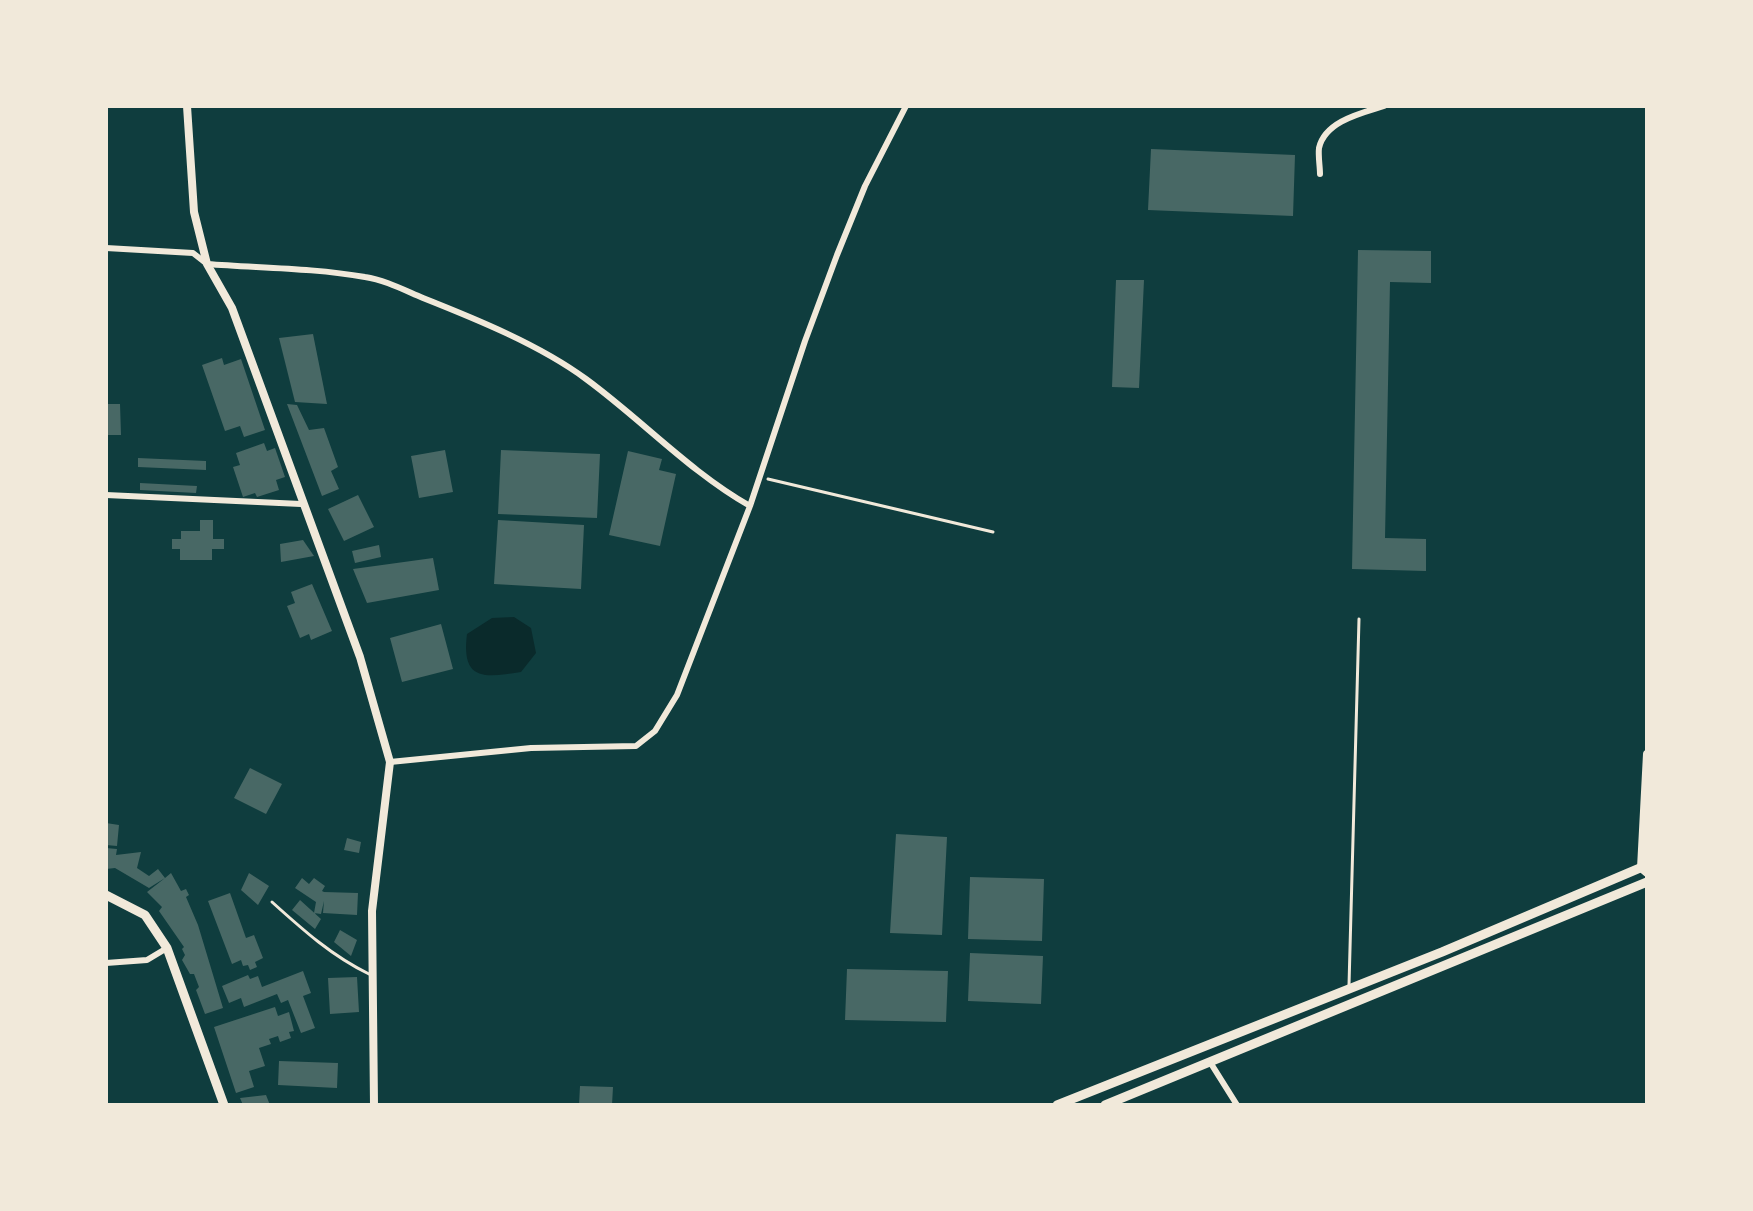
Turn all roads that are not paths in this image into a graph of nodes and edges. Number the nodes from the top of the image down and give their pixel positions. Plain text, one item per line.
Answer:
1 (187, 106) edge
2 (906, 106) edge
3 (1384, 106) edge
4 (1320, 174) dead end
5 (106, 248) edge
6 (207, 264) junction
7 (106, 495) edge
8 (301, 504) junction
9 (750, 506) junction
10 (1359, 619) dead end
11 (1647, 754) edge
12 (390, 762) junction
13 (1645, 869) edge
14 (1647, 882) edge
15 (106, 895) edge
16 (272, 902) dead end
17 (167, 948) junction
18 (106, 963) edge
19 (372, 975) junction
20 (1349, 989) junction
21 (1210, 1062) junction
22 (224, 1105) edge
23 (374, 1105) edge
24 (1057, 1105) edge
25 (1105, 1105) edge
26 (1237, 1105) edge

1 - 6 street
2 - 9 street
3 - 4 street
5 - 6 street
6 - 8 street
6 - 9 street
7 - 8 street
8 - 12 street
9 - 12 street
10 - 20 lane
11 - 13 street
12 - 19 street
13 - 20 main road
14 - 21 main road
15 - 17 main road
16 - 19 lane
17 - 18 street
17 - 22 main road
19 - 23 street
20 - 24 main road
21 - 25 main road
21 - 26 street

